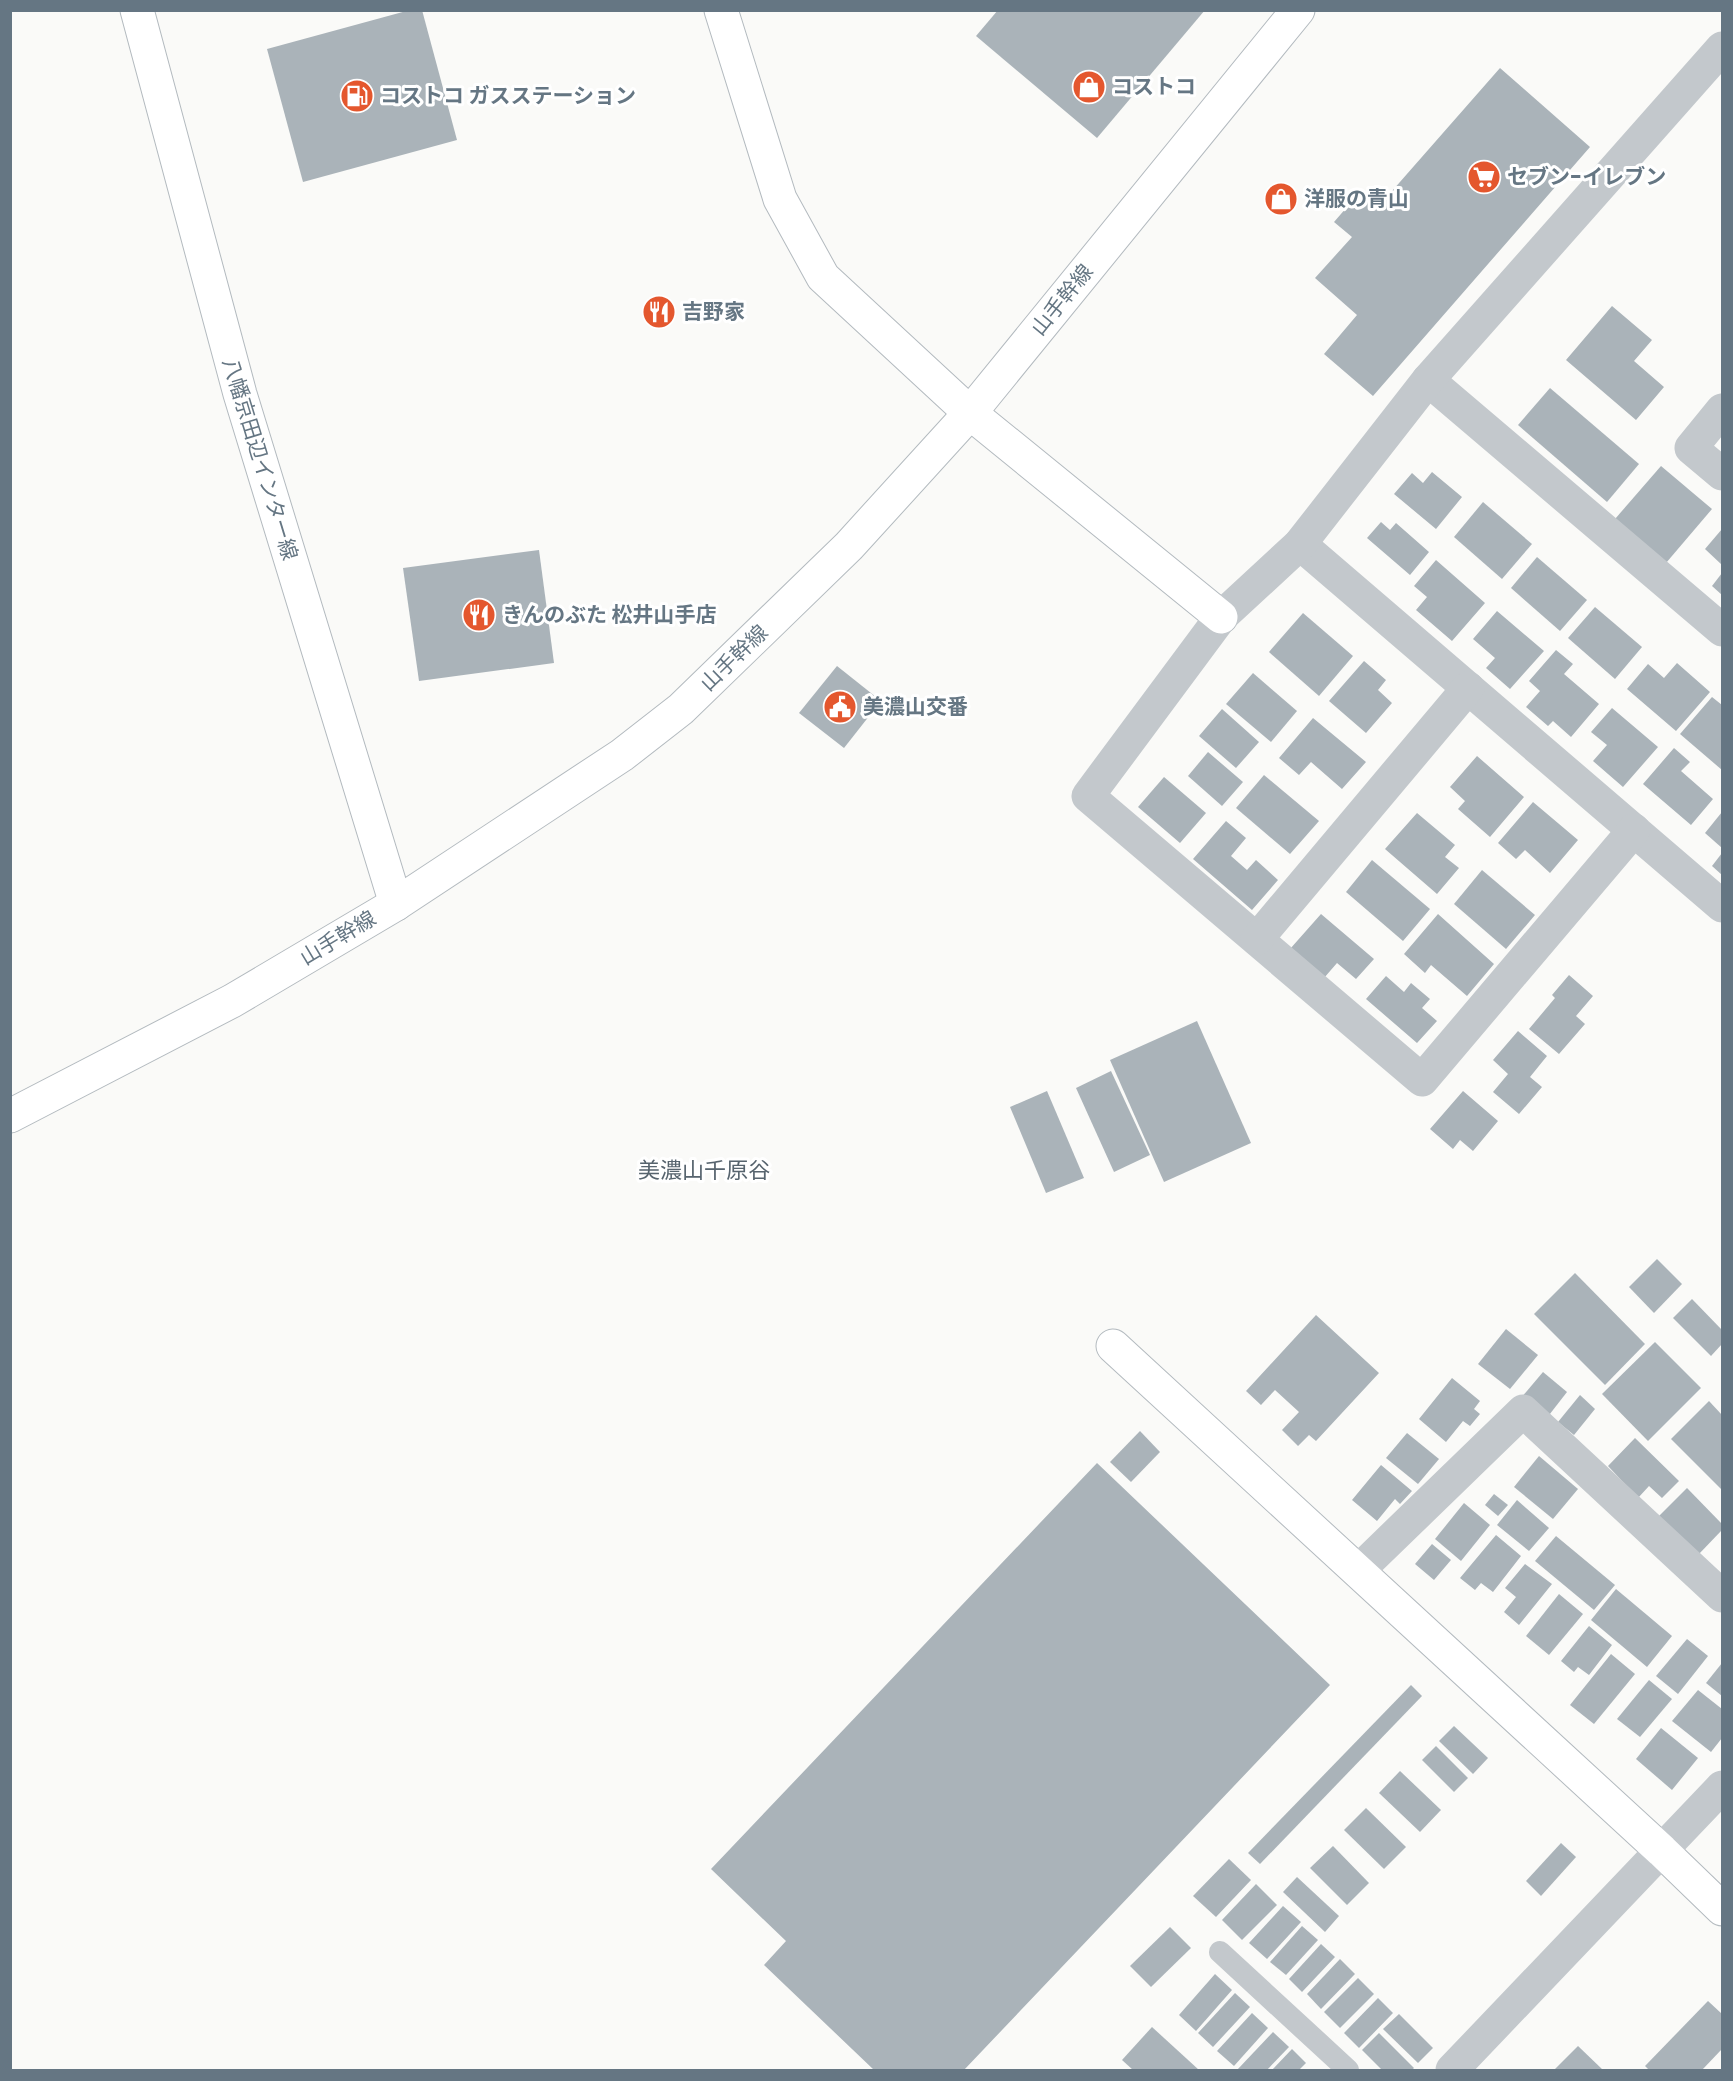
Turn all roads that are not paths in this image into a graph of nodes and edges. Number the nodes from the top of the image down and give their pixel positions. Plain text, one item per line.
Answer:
1 (137, 10) edge
2 (721, 10) edge
3 (1298, 10) edge
4 (1722, 48) edge
5 (1428, 380) junction
6 (1722, 410) edge
7 (970, 413) junction
8 (1722, 474) edge
9 (1300, 544) junction
10 (1221, 617) junction
11 (1722, 630) edge
12 (1468, 688) junction
13 (1634, 830) junction
14 (396, 904) junction
15 (1722, 906) edge
16 (1257, 939) junction
17 (10, 1116) edge
18 (1113, 1346) dead end
19 (1358, 1571) junction
20 (1722, 1596) edge
21 (1722, 1787) edge
22 (1662, 1851) junction
23 (1722, 1909) edge
24 (1220, 1952) dead end
25 (1348, 2070) edge
26 (1452, 2070) edge

1 - 14 street, 八幡京田辺インター線
2 - 7 street
3 - 7 street, 山手幹線
4 - 5 street
5 - 9 street
5 - 11 street
6 - 8 street
7 - 10 street
7 - 14 street, 山手幹線
9 - 10 street
9 - 12 street
10 - 16 street
12 - 13 street
12 - 16 street
13 - 15 street
13 - 16 street
14 - 17 street, 山手幹線
18 - 19 street
19 - 20 street
19 - 22 street
21 - 22 street
22 - 23 street
22 - 26 street
24 - 25 lane

